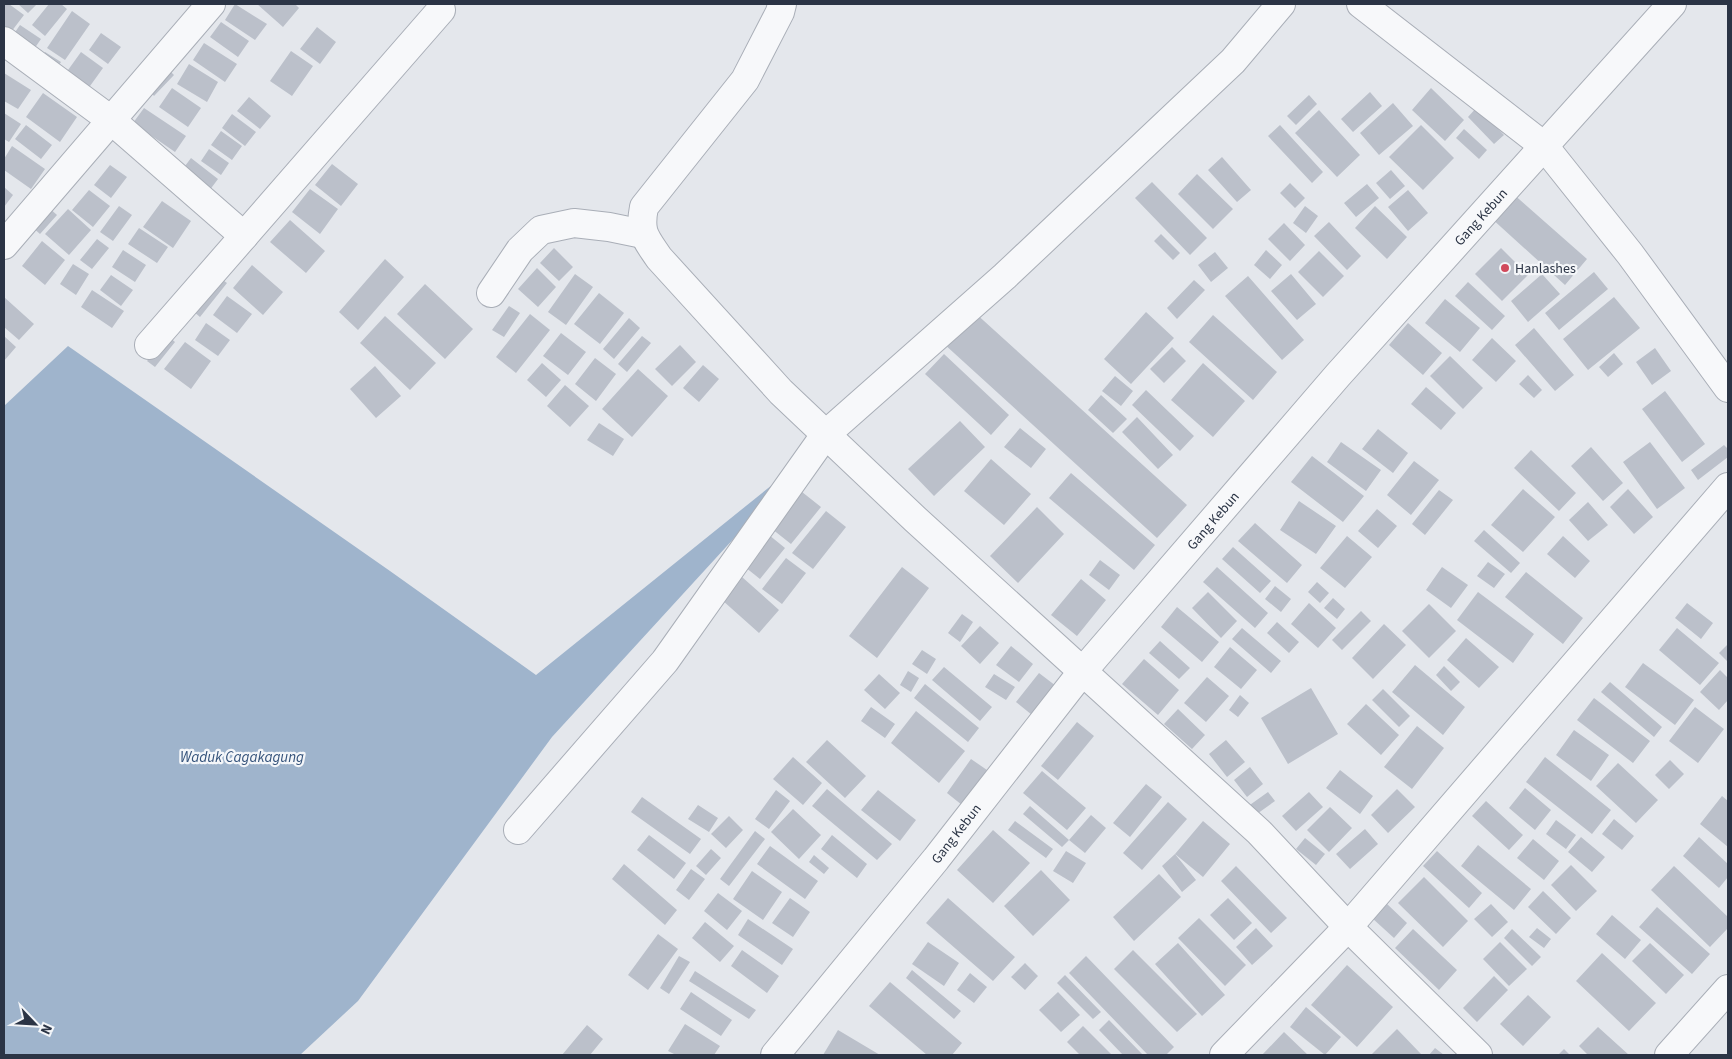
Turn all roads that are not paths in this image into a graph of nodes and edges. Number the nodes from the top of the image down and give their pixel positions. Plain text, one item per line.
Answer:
1 (212, 4) edge
2 (782, 4) edge
3 (1281, 4) edge
4 (1361, 4) edge
5 (1672, 4) edge
6 (441, 10) dead end
7 (4, 41) edge
8 (111, 120) junction
9 (1544, 146) junction
10 (643, 234) junction
11 (244, 236) junction
12 (4, 245) edge
13 (491, 293) dead end
14 (149, 346) dead end
15 (1728, 388) edge
16 (826, 435) junction
17 (1728, 487) edge
18 (1082, 672) junction
19 (518, 830) dead end
20 (1348, 927) junction
21 (1728, 989) edge
22 (775, 1055) edge
23 (1224, 1055) edge
24 (1478, 1055) edge
25 (1669, 1055) edge

1 - 8 street
2 - 10 street
3 - 16 street
4 - 9 street
5 - 9 street, Gang Kebun
6 - 11 street
7 - 8 street
8 - 11 street
8 - 12 street
9 - 15 street
9 - 18 street, Gang Kebun
10 - 13 street
10 - 16 street
11 - 14 street
16 - 18 street
16 - 19 street
17 - 20 street
18 - 20 street
18 - 22 street, Gang Kebun
20 - 23 street
20 - 24 street
21 - 25 street

